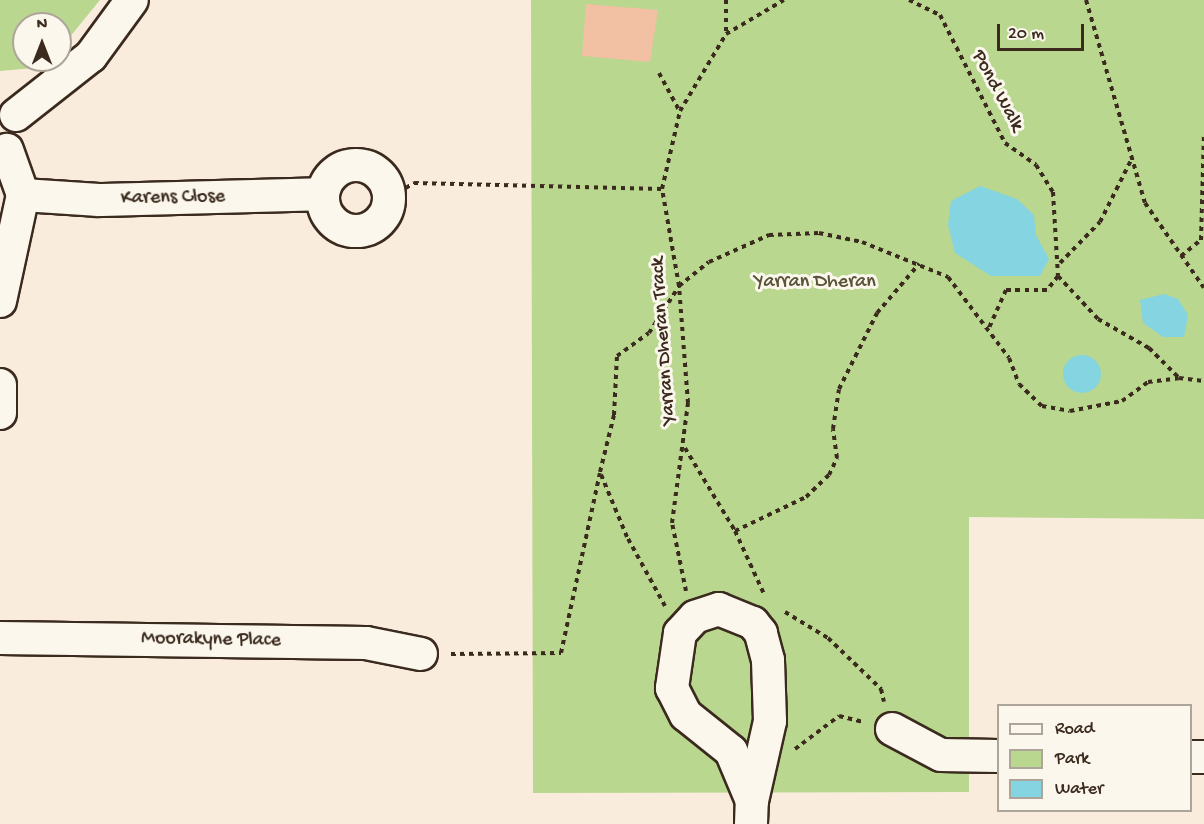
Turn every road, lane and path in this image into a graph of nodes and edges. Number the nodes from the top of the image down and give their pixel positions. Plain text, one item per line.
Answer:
1 (132, 0) edge
2 (726, 0) edge
3 (784, 0) edge
4 (909, 0) edge
5 (1086, 0) edge
6 (726, 34) junction
7 (659, 73) dead end
8 (8, 107) edge
9 (680, 111) junction
10 (1204, 133) edge
11 (4, 152) edge
12 (1131, 158) junction
13 (662, 189) junction
14 (323, 194) junction
15 (23, 195) junction
16 (390, 197) junction
17 (1181, 256) junction
18 (1060, 263) junction
19 (919, 264) junction
20 (1058, 276) junction
21 (679, 286) junction
22 (1204, 288) edge
23 (0, 301) edge
24 (988, 331) junction
25 (1179, 378) junction
26 (1204, 381) edge
27 (0, 386) edge
28 (0, 413) edge
29 (685, 447) junction
30 (600, 472) junction
31 (735, 531) junction
32 (768, 601) junction
33 (688, 625) junction
34 (761, 633) junction
35 (0, 638) edge
36 (421, 654) joint
37 (892, 729) junction
38 (997, 756) edge
39 (754, 801) edge

1 - 8 street
2 - 6 path
3 - 6 path, Yarran Dheran Track
4 - 18 path, Pond Walk
5 - 12 path
6 - 9 path, Yarran Dheran Track
7 - 9 path
8 - 11 street
9 - 13 path, Yarran Dheran Track
10 - 17 path
11 - 15 street
12 - 17 path
12 - 18 path
13 - 16 path
13 - 21 path, Yarran Dheran Track
14 - 15 street, Karens Close
14 - 16 street
14 - 16 street
15 - 23 street
17 - 22 path
18 - 20 path, Pond Walk
19 - 21 path
19 - 24 path
19 - 31 path
20 - 24 path
20 - 25 path
21 - 29 path, Yarran Dheran Track
21 - 30 path
24 - 25 path
25 - 26 path
27 - 28 street
29 - 31 path
29 - 33 path, Yarran Dheran Track
30 - 33 path
30 - 36 path
31 - 32 path
32 - 34 path
32 - 37 path
33 - 34 street
33 - 39 street
34 - 39 street
35 - 36 street, Moorakyne Place
37 - 38 street
37 - 39 path

